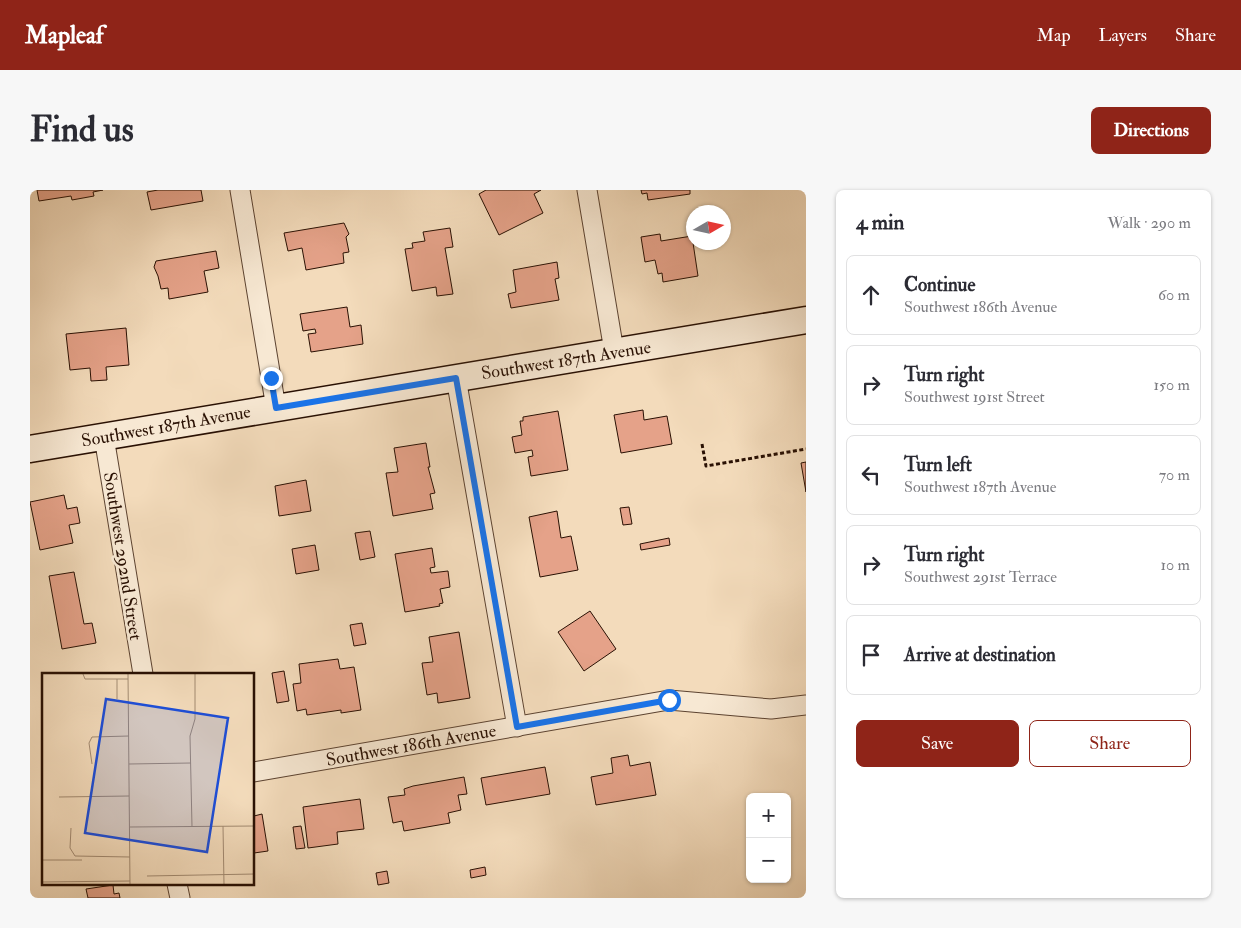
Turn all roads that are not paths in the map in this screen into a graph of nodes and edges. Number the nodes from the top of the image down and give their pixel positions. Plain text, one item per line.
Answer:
1 (240, 190) edge
2 (587, 190) edge
3 (806, 320) edge
4 (614, 351) junction
5 (456, 378) junction
6 (276, 408) junction
7 (104, 437) junction
8 (30, 449) edge
9 (143, 673) edge
10 (806, 705) edge
11 (517, 727) junction
12 (255, 772) edge

1 - 6 street
2 - 4 street
3 - 4 street, Southwest 187th Avenue
4 - 5 street, Southwest 187th Avenue
5 - 6 street, Southwest 187th Avenue
5 - 11 street
6 - 7 street, Southwest 187th Avenue
7 - 8 street, Southwest 187th Avenue
7 - 9 street, Southwest 292nd Street
10 - 11 street, Southwest 186th Avenue
11 - 12 street, Southwest 186th Avenue

